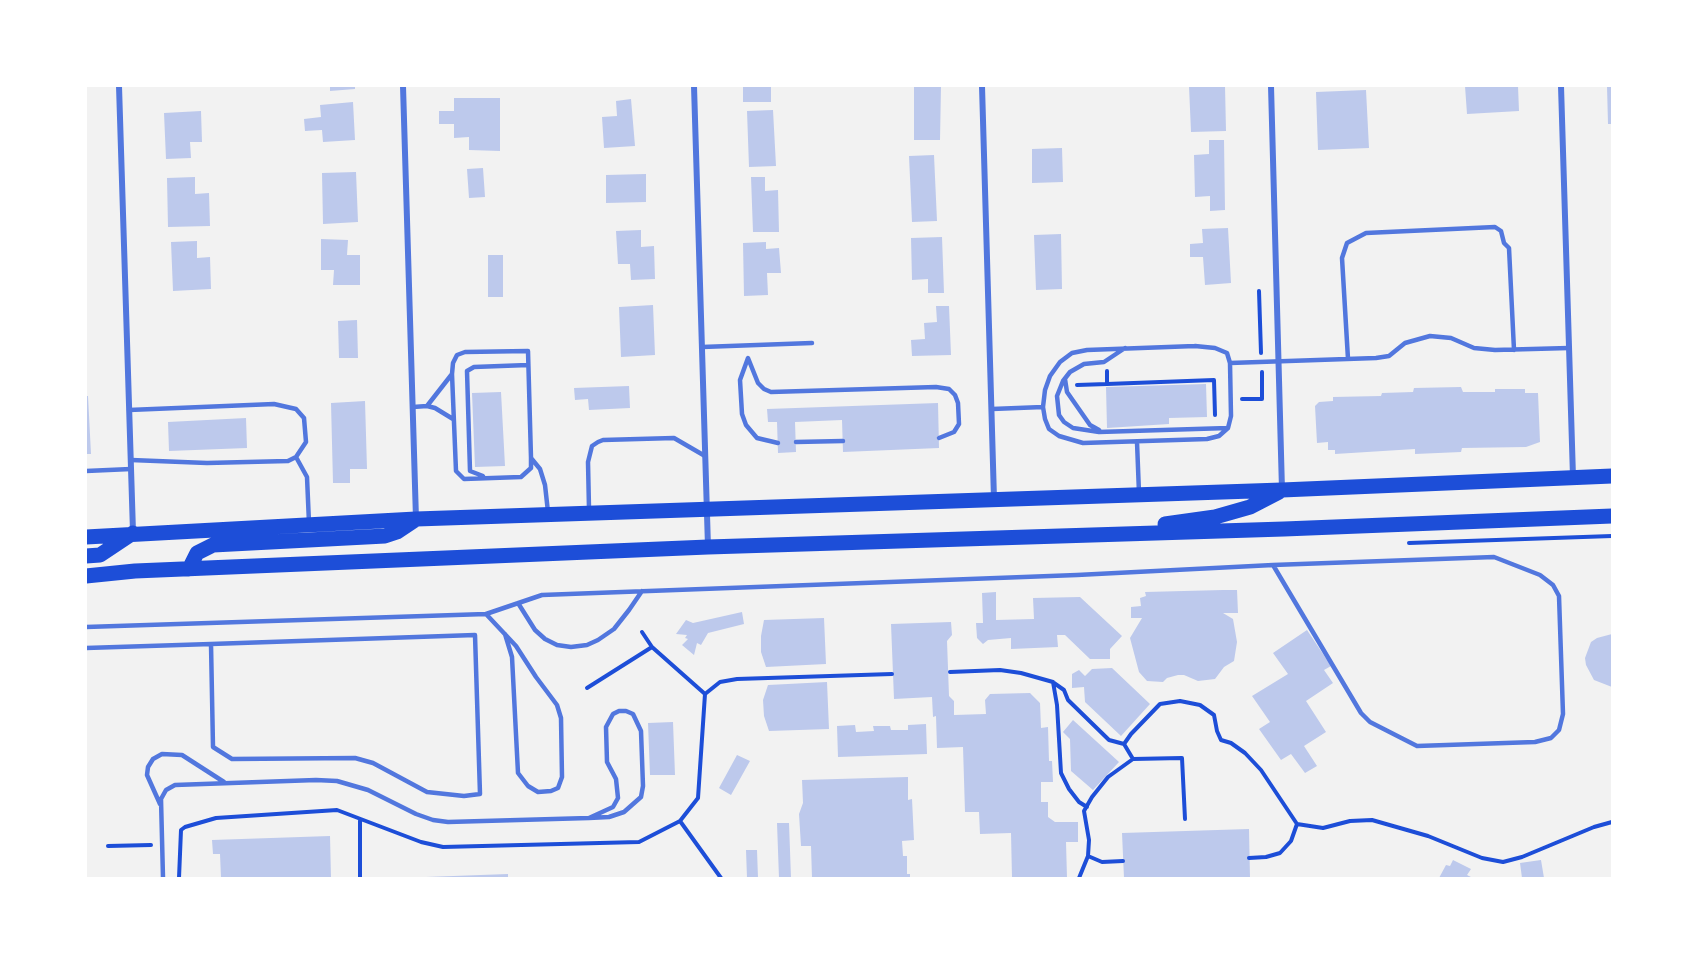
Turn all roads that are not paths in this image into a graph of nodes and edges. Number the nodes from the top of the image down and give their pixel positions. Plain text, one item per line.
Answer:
1 (119, 86) edge
2 (403, 86) edge
3 (694, 86) edge
4 (982, 86) edge
5 (1271, 86) edge
6 (1561, 86) edge
7 (812, 343) dead end
8 (748, 345) junction
9 (702, 347) junction
10 (1125, 348) junction
11 (1569, 348) junction
12 (1514, 350) junction
13 (748, 358) junction
14 (1348, 358) junction
15 (1279, 361) junction
16 (1230, 363) junction
17 (528, 365) junction
18 (452, 374) junction
19 (1066, 377) junction
20 (427, 406) junction
21 (413, 407) junction
22 (1043, 408) junction
23 (992, 409) junction
24 (129, 410) junction
25 (453, 419) junction
26 (1228, 428) junction
27 (1102, 432) junction
28 (939, 438) dead end
29 (843, 441) dead end
30 (796, 442) dead end
31 (1137, 442) junction
32 (778, 443) dead end
33 (705, 456) junction
34 (296, 457) junction
35 (531, 458) junction
36 (131, 460) junction
37 (131, 469) junction
38 (86, 471) edge
39 (1612, 476) edge
40 (1573, 477) junction
41 (492, 478) junction
42 (1282, 490) junction
43 (1140, 495) junction
44 (994, 501) junction
45 (707, 510) junction
46 (589, 514) junction
47 (548, 515) junction
48 (1612, 516) edge
49 (416, 519) junction
50 (309, 524) junction
51 (133, 533) junction
52 (1084, 536) junction
53 (86, 537) edge
54 (708, 547) junction
55 (86, 556) edge
56 (1274, 566) junction
57 (189, 569) junction
58 (86, 576) edge
59 (642, 591) junction
60 (518, 603) junction
61 (486, 614) junction
62 (86, 627) edge
63 (505, 634) junction
64 (211, 644) junction
65 (86, 648) edge
66 (226, 783) junction
67 (160, 805) junction
68 (589, 818) junction
69 (163, 879) edge

1 - 24 street
2 - 21 street
3 - 9 street
4 - 23 street
5 - 15 street
6 - 11 street
7 - 8 lane
8 - 9 lane
8 - 13 lane
9 - 33 street
10 - 16 lane
10 - 19 lane
10 - 22 lane
11 - 12 lane
11 - 40 street
12 - 14 lane
12 - 14 lane
13 - 28 lane
13 - 32 lane
14 - 15 lane
15 - 16 lane
15 - 42 street
16 - 26 lane
17 - 18 lane
17 - 35 lane
17 - 41 lane
18 - 20 lane
18 - 25 lane
19 - 27 lane
19 - 27 lane
20 - 21 lane
20 - 25 lane
21 - 49 street
22 - 23 lane
22 - 31 lane
23 - 44 street
24 - 34 lane
24 - 36 street
25 - 41 lane
26 - 27 lane
26 - 31 lane
29 - 30 lane
31 - 43 lane
33 - 45 street
33 - 46 lane
34 - 36 lane
34 - 50 lane
35 - 41 lane
35 - 47 lane
36 - 37 street
37 - 38 lane
37 - 51 street
39 - 40 main road
40 - 42 main road
42 - 43 main road
42 - 52 main road
43 - 44 main road
44 - 45 main road
45 - 46 main road
45 - 54 street
46 - 47 main road
47 - 49 main road
48 - 52 main road
49 - 50 main road
49 - 57 main road
50 - 51 main road
51 - 53 main road
51 - 55 main road
52 - 54 main road
54 - 57 main road
56 - 56 lane
56 - 59 lane
57 - 58 main road
59 - 60 lane
59 - 60 lane
60 - 61 lane
61 - 62 lane
61 - 63 lane
63 - 63 lane
64 - 64 lane
64 - 65 lane
66 - 67 lane
66 - 67 lane
66 - 68 lane
67 - 69 lane
68 - 68 lane

